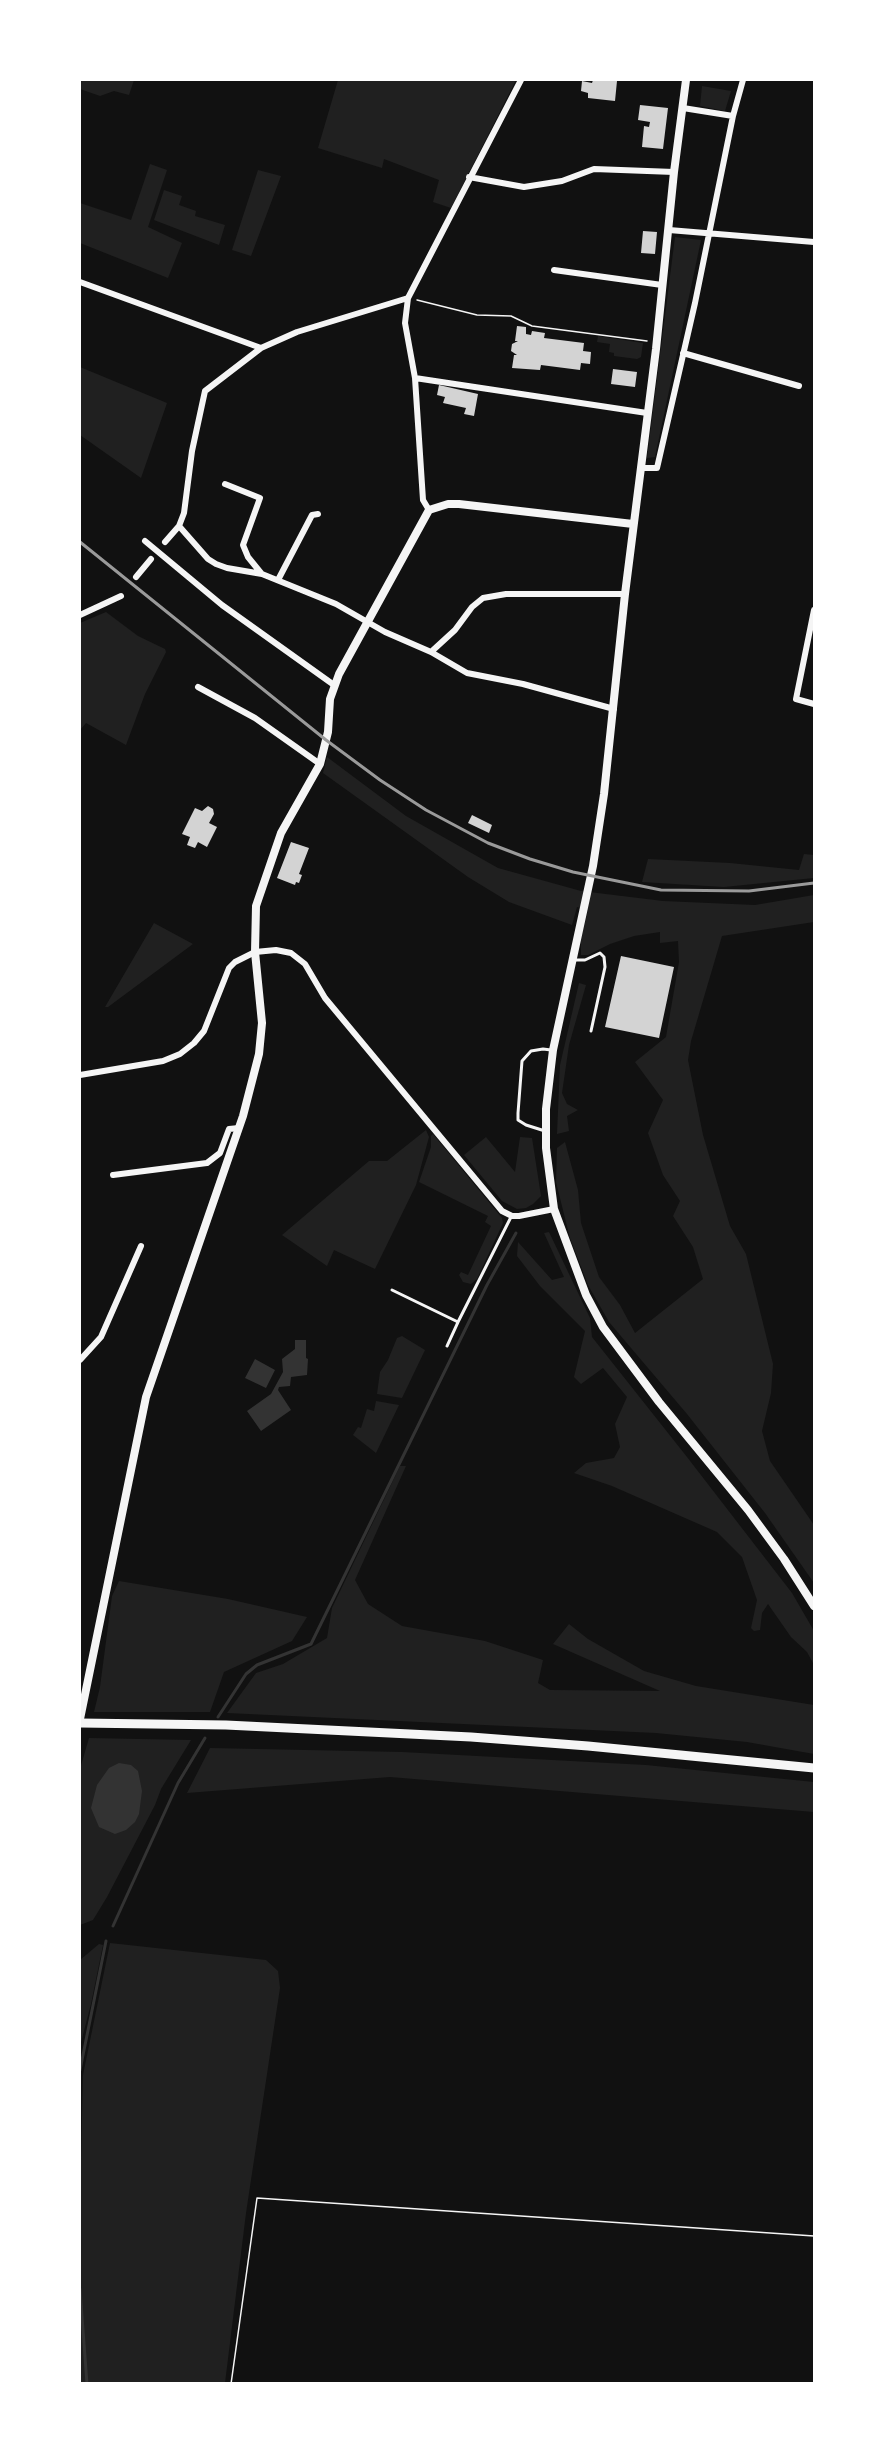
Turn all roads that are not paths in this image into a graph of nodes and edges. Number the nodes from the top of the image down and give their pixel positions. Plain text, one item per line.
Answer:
1 (521, 80) edge
2 (686, 80) edge
3 (743, 80) edge
4 (683, 108) junction
5 (733, 116) junction
6 (674, 172) junction
7 (469, 177) junction
8 (669, 230) junction
9 (710, 234) junction
10 (814, 242) edge
11 (554, 270) dead end
12 (80, 282) edge
13 (662, 285) junction
14 (408, 298) junction
15 (261, 348) junction
16 (683, 353) junction
17 (415, 378) junction
18 (799, 386) dead end
19 (648, 413) junction
20 (641, 468) junction
21 (225, 484) dead end
22 (429, 510) junction
23 (318, 514) dead end
24 (633, 524) junction
25 (179, 526) junction
26 (145, 541) dead end
27 (165, 542) dead end
28 (151, 559) dead end
29 (262, 574) junction
30 (136, 578) dead end
31 (278, 580) junction
32 (625, 594) junction
33 (121, 596) dead end
34 (814, 610) edge
35 (80, 615) edge
36 (366, 621) junction
37 (431, 652) junction
38 (334, 685) junction
39 (198, 687) dead end
40 (814, 704) edge
41 (614, 709) junction
42 (320, 764) junction
43 (255, 952) junction
44 (572, 959) junction
45 (591, 1031) dead end
46 (553, 1050) junction
47 (80, 1075) edge
48 (239, 1128) junction
49 (546, 1131) junction
50 (113, 1175) dead end
51 (554, 1209) junction
52 (512, 1216) junction
53 (141, 1246) dead end
54 (392, 1290) dead end
55 (458, 1322) junction
56 (447, 1346) dead end
57 (80, 1360) edge
58 (814, 1606) edge
59 (80, 1721) edge
60 (814, 1768) edge

1 - 7 street
2 - 4 street
3 - 5 street
4 - 5 street
4 - 6 street
5 - 9 street
6 - 7 street
6 - 8 street
7 - 14 street
8 - 9 street
8 - 13 street
9 - 10 street
9 - 16 street
11 - 13 street
12 - 15 street
13 - 19 street
14 - 15 street
14 - 17 street
15 - 25 street
16 - 18 street
16 - 20 street
17 - 19 street
17 - 22 street
19 - 20 street
20 - 24 street
21 - 29 street
22 - 24 street
22 - 36 street
23 - 31 street
24 - 32 street
25 - 27 street
25 - 29 street
26 - 38 street
28 - 30 street
29 - 31 street
31 - 36 street
32 - 37 street
32 - 41 street
33 - 35 street
34 - 40 street
36 - 37 street
36 - 38 street
37 - 41 street
38 - 42 street
39 - 42 street
41 - 44 street
42 - 43 street
43 - 47 street
43 - 48 street
43 - 52 street
44 - 45 lane
44 - 46 street
46 - 49 street
46 - 49 lane
48 - 50 street
48 - 59 street
49 - 51 street
51 - 52 street
51 - 58 street
52 - 55 lane
53 - 57 street
54 - 55 lane
55 - 56 lane
59 - 60 main road

